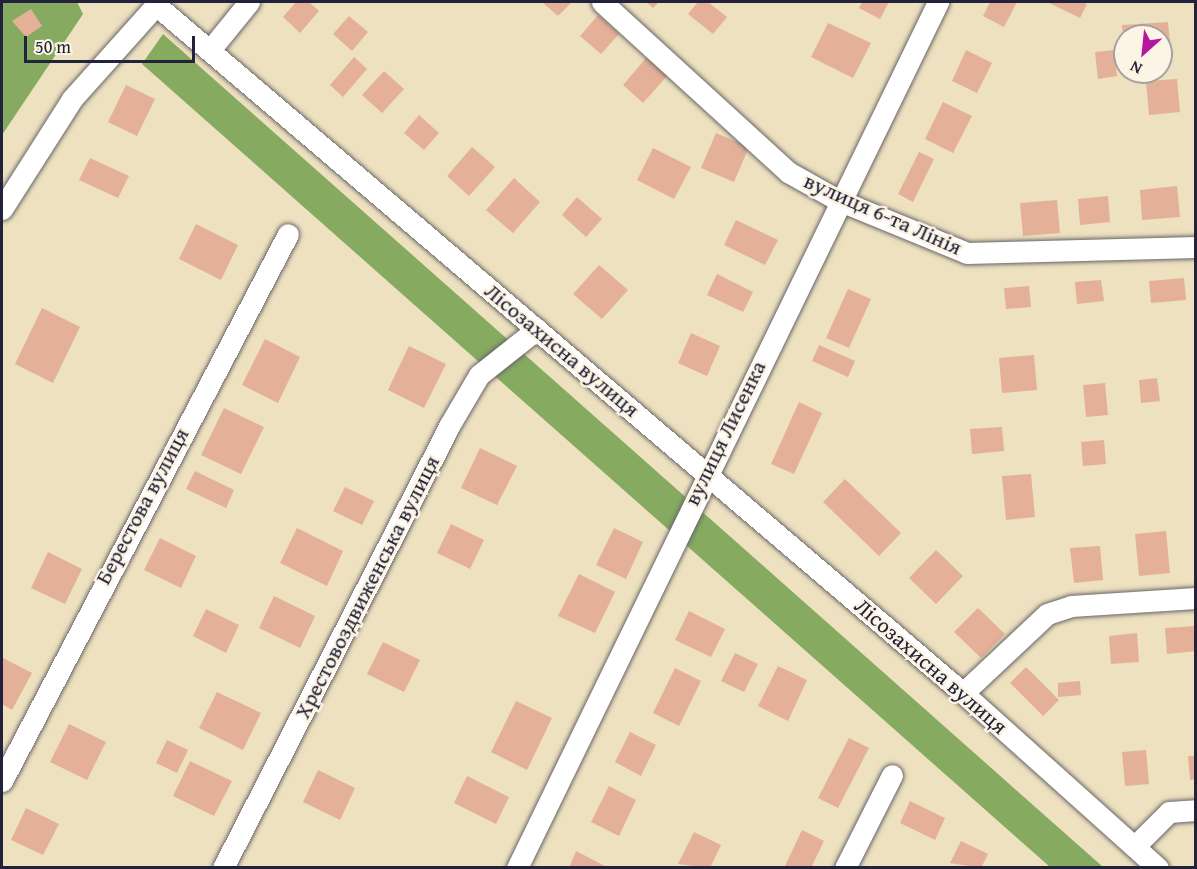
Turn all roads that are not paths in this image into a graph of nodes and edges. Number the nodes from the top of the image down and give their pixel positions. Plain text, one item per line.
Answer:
1 (249, 2) edge
2 (602, 2) edge
3 (938, 2) edge
4 (210, 50) junction
5 (838, 200) junction
6 (2, 209) edge
7 (288, 234) dead end
8 (1196, 247) edge
9 (537, 329) junction
10 (706, 473) junction
11 (1196, 598) edge
12 (963, 693) junction
13 (892, 775) dead end
14 (2, 781) edge
15 (1196, 810) edge
16 (1135, 846) junction
17 (223, 867) edge
18 (518, 867) edge
19 (845, 867) edge
20 (1158, 867) edge

1 - 4 street
2 - 5 street, вулиця 6-та Лінія
3 - 5 street, вулиця Лисенка
4 - 6 street, Лісозахисна вулиця
4 - 9 street, Лісозахисна вулиця
5 - 8 street, вулиця 6-та Лінія
5 - 10 street, вулиця Лисенка
7 - 14 street, Берестова вулиця
9 - 10 street, Лісозахисна вулиця
9 - 17 street, Хрестовоздвиженська вулиця
10 - 12 street, Лісозахисна вулиця
10 - 18 street, вулиця Лисенка
11 - 12 street
12 - 16 street, Лісозахисна вулиця
13 - 19 street
15 - 16 street
16 - 20 street, Лісозахисна вулиця

